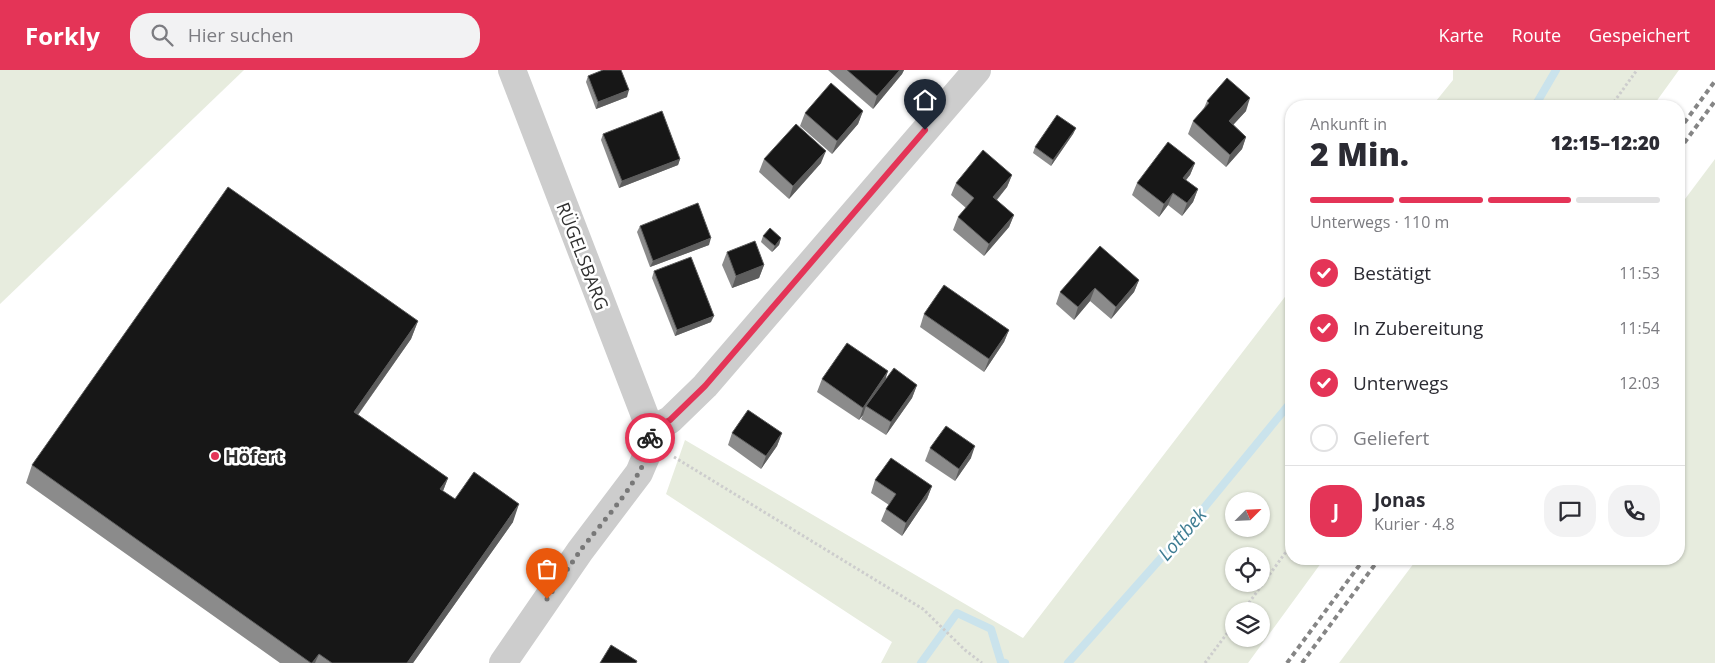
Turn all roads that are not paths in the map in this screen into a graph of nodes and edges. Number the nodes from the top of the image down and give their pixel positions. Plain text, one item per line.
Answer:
1 (512, 70) edge
2 (977, 70) edge
3 (649, 437) junction
4 (503, 663) edge

1 - 3 street, RÜGELSBARG
2 - 3 street
3 - 4 street

